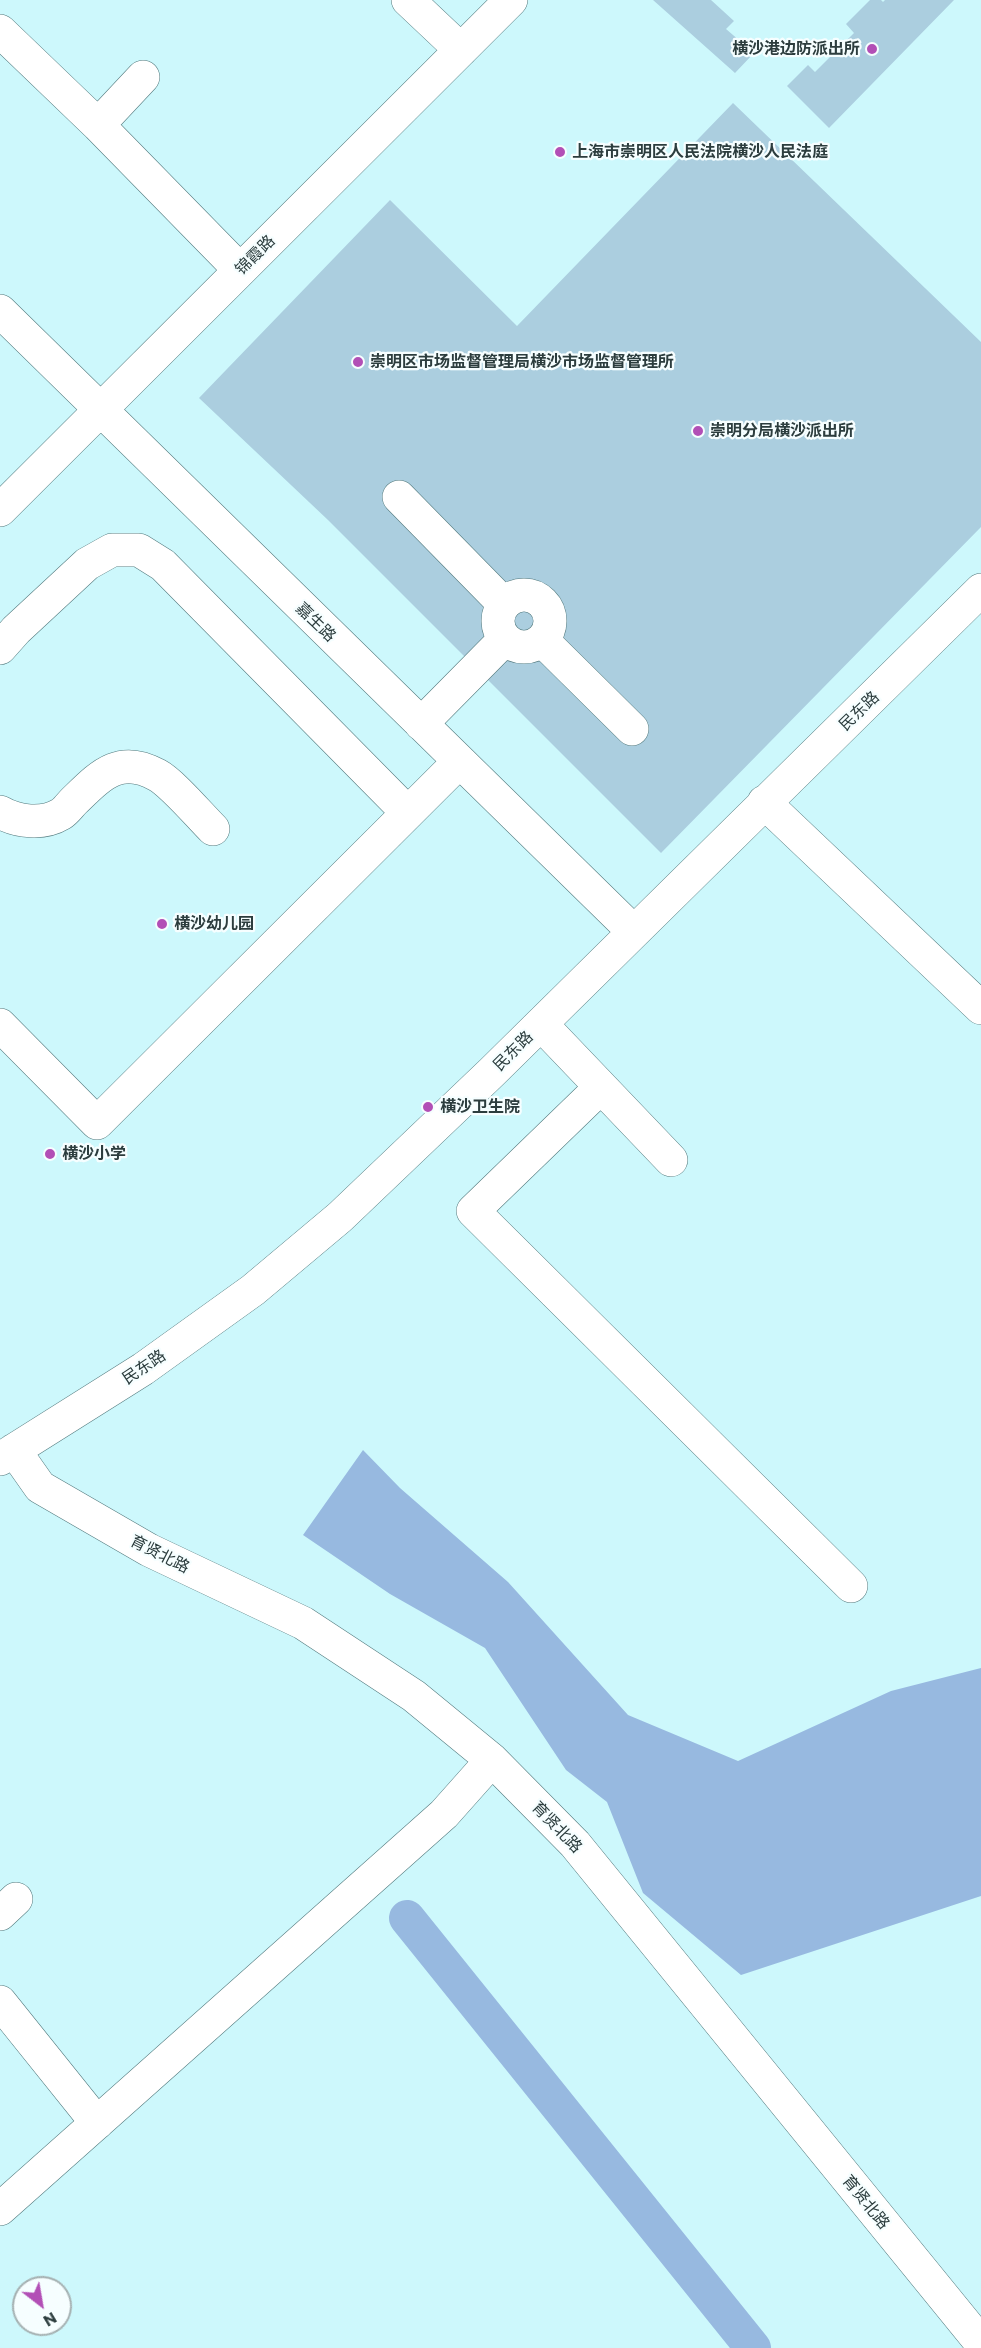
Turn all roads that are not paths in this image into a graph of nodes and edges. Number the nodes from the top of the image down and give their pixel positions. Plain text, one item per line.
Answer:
1 (408, 0) edge
2 (511, 0) edge
3 (0, 31) edge
4 (461, 50) junction
5 (143, 76) dead end
6 (98, 125) junction
7 (240, 270) junction
8 (0, 311) edge
9 (99, 410) junction
10 (399, 497) dead end
11 (0, 510) edge
12 (981, 590) edge
13 (504, 604) junction
14 (5, 631) edge
15 (504, 640) junction
16 (542, 640) junction
17 (421, 724) junction
18 (632, 729) dead end
19 (459, 762) junction
20 (764, 802) junction
21 (0, 812) edge
22 (408, 813) junction
23 (213, 829) dead end
24 (633, 931) junction
25 (981, 1008) edge
26 (541, 1024) junction
27 (0, 1025) edge
28 (600, 1088) junction
29 (671, 1160) dead end
30 (7, 1455) edge
31 (851, 1586) dead end
32 (492, 1760) junction
33 (0, 2002) edge
34 (97, 2123) junction
35 (0, 2209) edge
36 (981, 2343) edge

1 - 4 street
2 - 4 street, 锦霞路
3 - 6 street
4 - 7 street, 锦霞路
5 - 6 street
6 - 7 street
7 - 9 street, 锦霞路
8 - 9 street, 嘉生路
9 - 11 street, 锦霞路
9 - 17 street, 嘉生路
10 - 13 street
12 - 20 street, 民东路
13 - 15 street
13 - 16 street
14 - 22 street
15 - 16 street
15 - 17 street
16 - 18 street
17 - 19 street, 嘉生路
19 - 22 street
19 - 24 street, 嘉生路
20 - 24 street, 民东路
20 - 25 street
21 - 23 street
22 - 27 street
24 - 26 street, 民东路
26 - 28 street
26 - 30 street, 民东路
28 - 29 street
28 - 31 street
30 - 32 street, 育贤北路
32 - 34 street
32 - 36 street, 育贤北路
33 - 34 street
34 - 35 street

